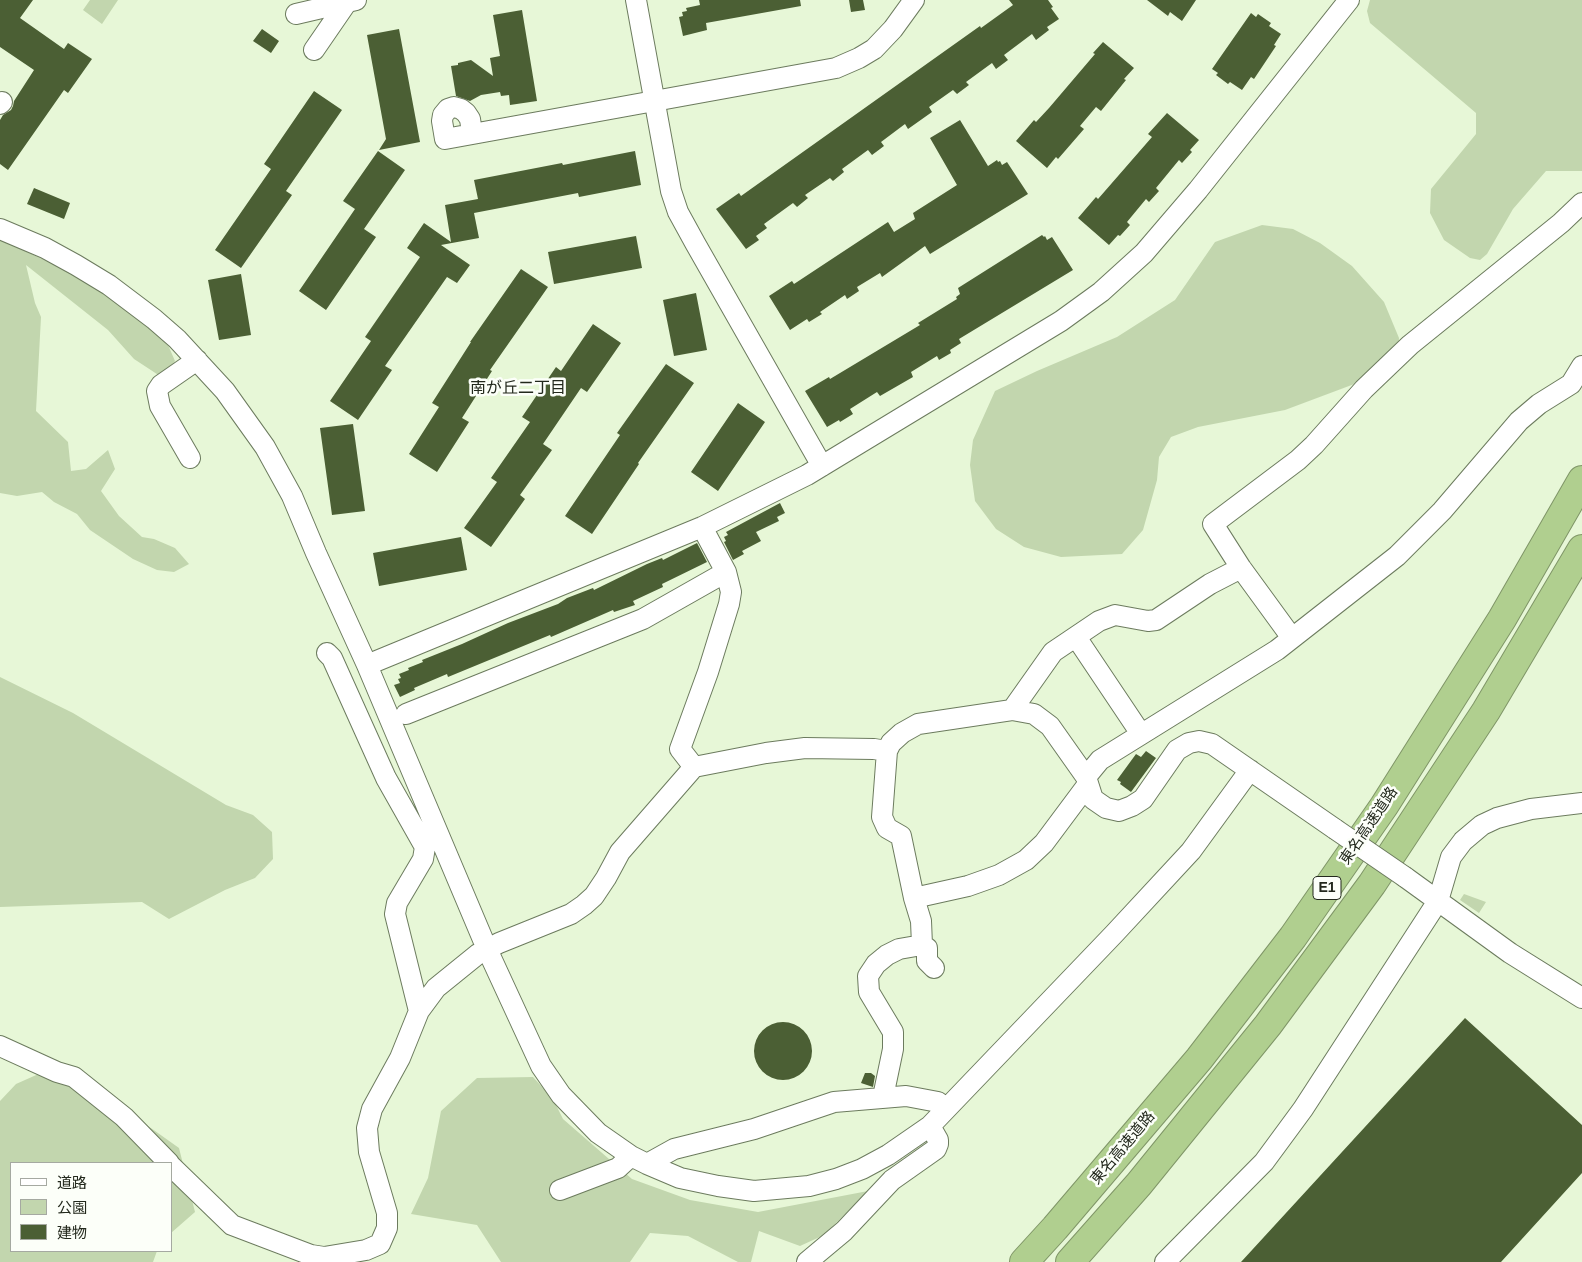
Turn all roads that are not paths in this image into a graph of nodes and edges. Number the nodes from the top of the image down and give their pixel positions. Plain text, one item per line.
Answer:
1 (636, 0) edge
2 (914, 0) edge
3 (1349, 0) edge
4 (352, 1) edge
5 (296, 14) dead end
6 (314, 50) dead end
7 (654, 100) junction
8 (472, 133) dead end
9 (1582, 203) edge
10 (0, 229) edge
11 (197, 360) junction
12 (1582, 366) edge
13 (190, 458) dead end
14 (822, 466) junction
15 (1582, 480) edge
16 (702, 527) junction
17 (1582, 549) edge
18 (1241, 568) junction
19 (726, 572) junction
20 (1076, 637) junction
21 (1292, 638) junction
22 (327, 653) dead end
23 (367, 665) junction
24 (1012, 710) junction
25 (418, 716) dead end
26 (1141, 734) junction
27 (887, 751) junction
28 (694, 767) junction
29 (1250, 770) junction
30 (1087, 781) junction
31 (1582, 803) edge
32 (433, 843) junction
33 (914, 898) junction
34 (1438, 901) junction
35 (922, 945) junction
36 (487, 949) junction
37 (934, 968) dead end
38 (1582, 998) edge
39 (420, 1011) junction
40 (0, 1046) edge
41 (883, 1097) junction
42 (946, 1109) junction
43 (930, 1126) junction
44 (639, 1160) junction
45 (168, 1162) edge
46 (172, 1166) edge
47 (560, 1190) dead end
48 (807, 1262) edge
49 (1024, 1262) edge
50 (1070, 1262) edge
51 (1165, 1262) edge

1 - 7 street
2 - 7 street
3 - 14 street
4 - 5 street
4 - 6 street
7 - 8 street
7 - 14 street
9 - 18 street
10 - 11 street
11 - 13 street
11 - 23 street
12 - 21 street
14 - 16 street
15 - 49 highway, 東名高速道路 / E1
16 - 19 street
16 - 23 street
17 - 50 highway, E1
18 - 20 street
18 - 21 street
19 - 25 street
19 - 28 street
20 - 24 street
20 - 26 street
21 - 26 street
22 - 32 street
23 - 32 street
24 - 27 street
24 - 30 street
26 - 30 street
27 - 28 street
27 - 33 street
28 - 36 street
29 - 30 street
29 - 34 street, bridge
29 - 42 street
30 - 33 street
31 - 34 street
32 - 36 street
32 - 39 street
33 - 35 street
34 - 38 street
34 - 51 street
35 - 37 street
35 - 41 street
36 - 39 street
36 - 44 street
39 - 46 street
40 - 45 street
41 - 42 street
41 - 44 street
42 - 43 street
43 - 44 street
43 - 48 street
44 - 47 street

